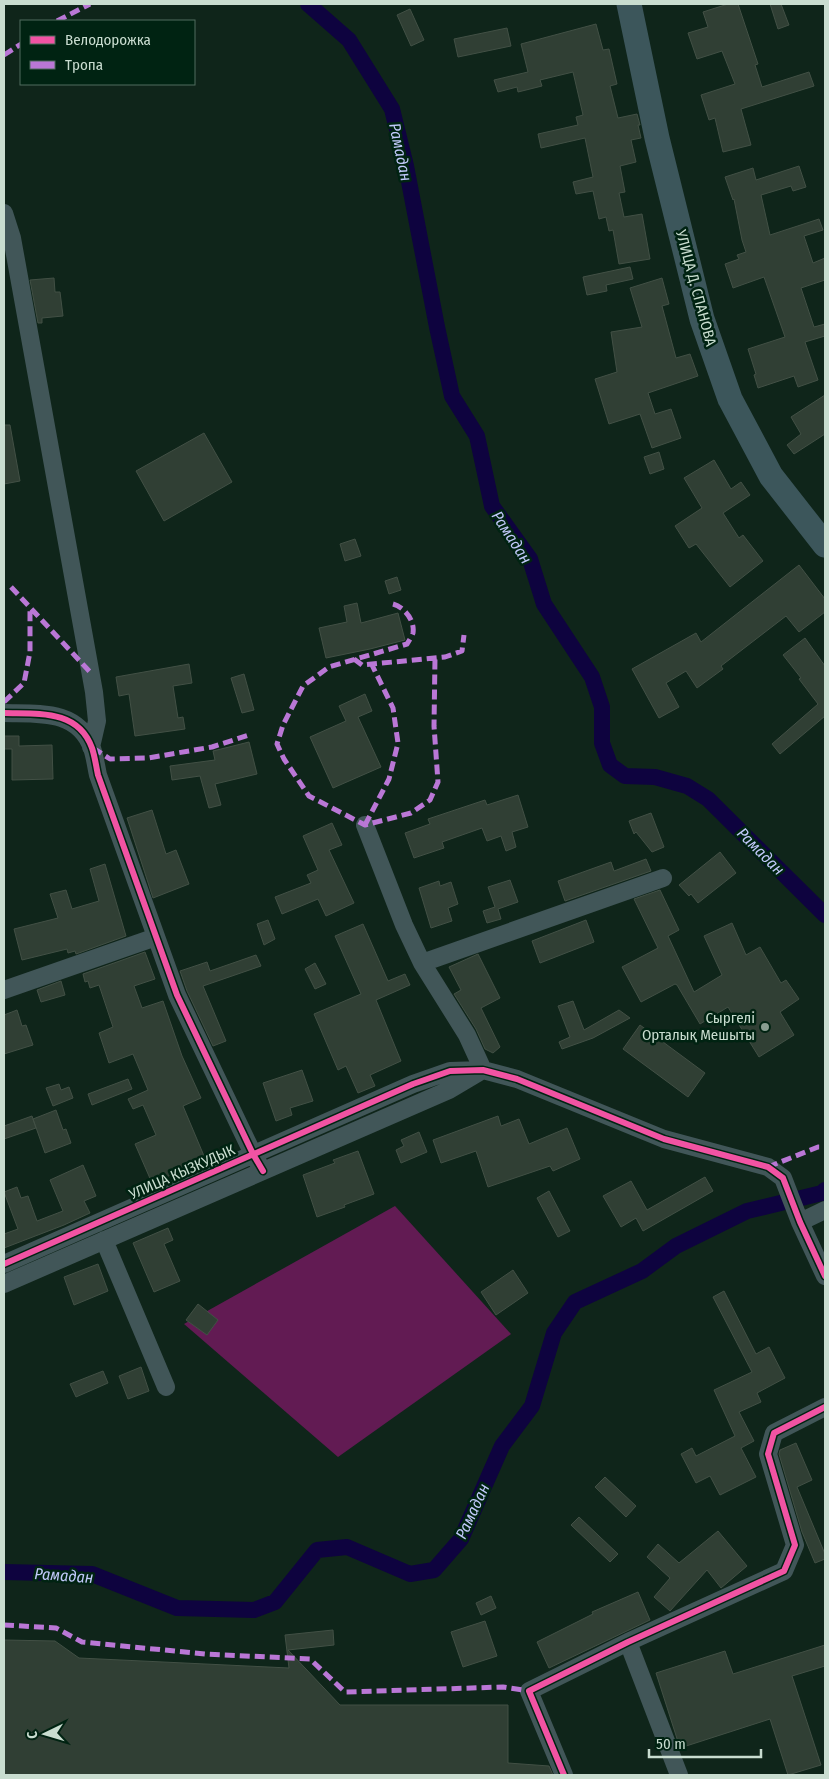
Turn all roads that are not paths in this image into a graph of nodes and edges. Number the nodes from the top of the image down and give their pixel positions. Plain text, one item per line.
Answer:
1 (629, 4) edge
2 (5, 221) edge
3 (825, 545) edge
4 (4, 713) edge
5 (91, 747) junction
6 (365, 825) dead end
7 (663, 878) dead end
8 (156, 937) junction
9 (422, 963) junction
10 (4, 990) edge
11 (483, 1070) junction
12 (253, 1154) junction
13 (263, 1171) junction
14 (825, 1210) edge
15 (800, 1222) junction
16 (104, 1240) junction
17 (43, 1247) junction
18 (4, 1264) edge
19 (50, 1264) junction
20 (825, 1276) edge
21 (4, 1284) edge
22 (166, 1387) dead end
23 (825, 1407) edge
24 (628, 1642) junction
25 (564, 1775) edge
26 (679, 1775) edge

1 - 3 main road, УЛИЦА Д. СПАНОВА
2 - 5 street
4 - 5 street
5 - 8 street
6 - 9 street
7 - 9 street
8 - 10 street
8 - 12 street
9 - 11 street
11 - 12 street, УЛИЦА КЫЗКУДЫК
11 - 13 street
11 - 15 street, УЛИЦА КЫЗКУДЫК
12 - 13 street
12 - 17 street, УЛИЦА КЫЗКУДЫК
13 - 16 street
14 - 15 street
15 - 20 street
16 - 19 street
16 - 22 street
17 - 18 street, УЛИЦА КЫЗКУДЫК
17 - 19 street
19 - 21 street
23 - 24 street
24 - 25 street
24 - 26 street

